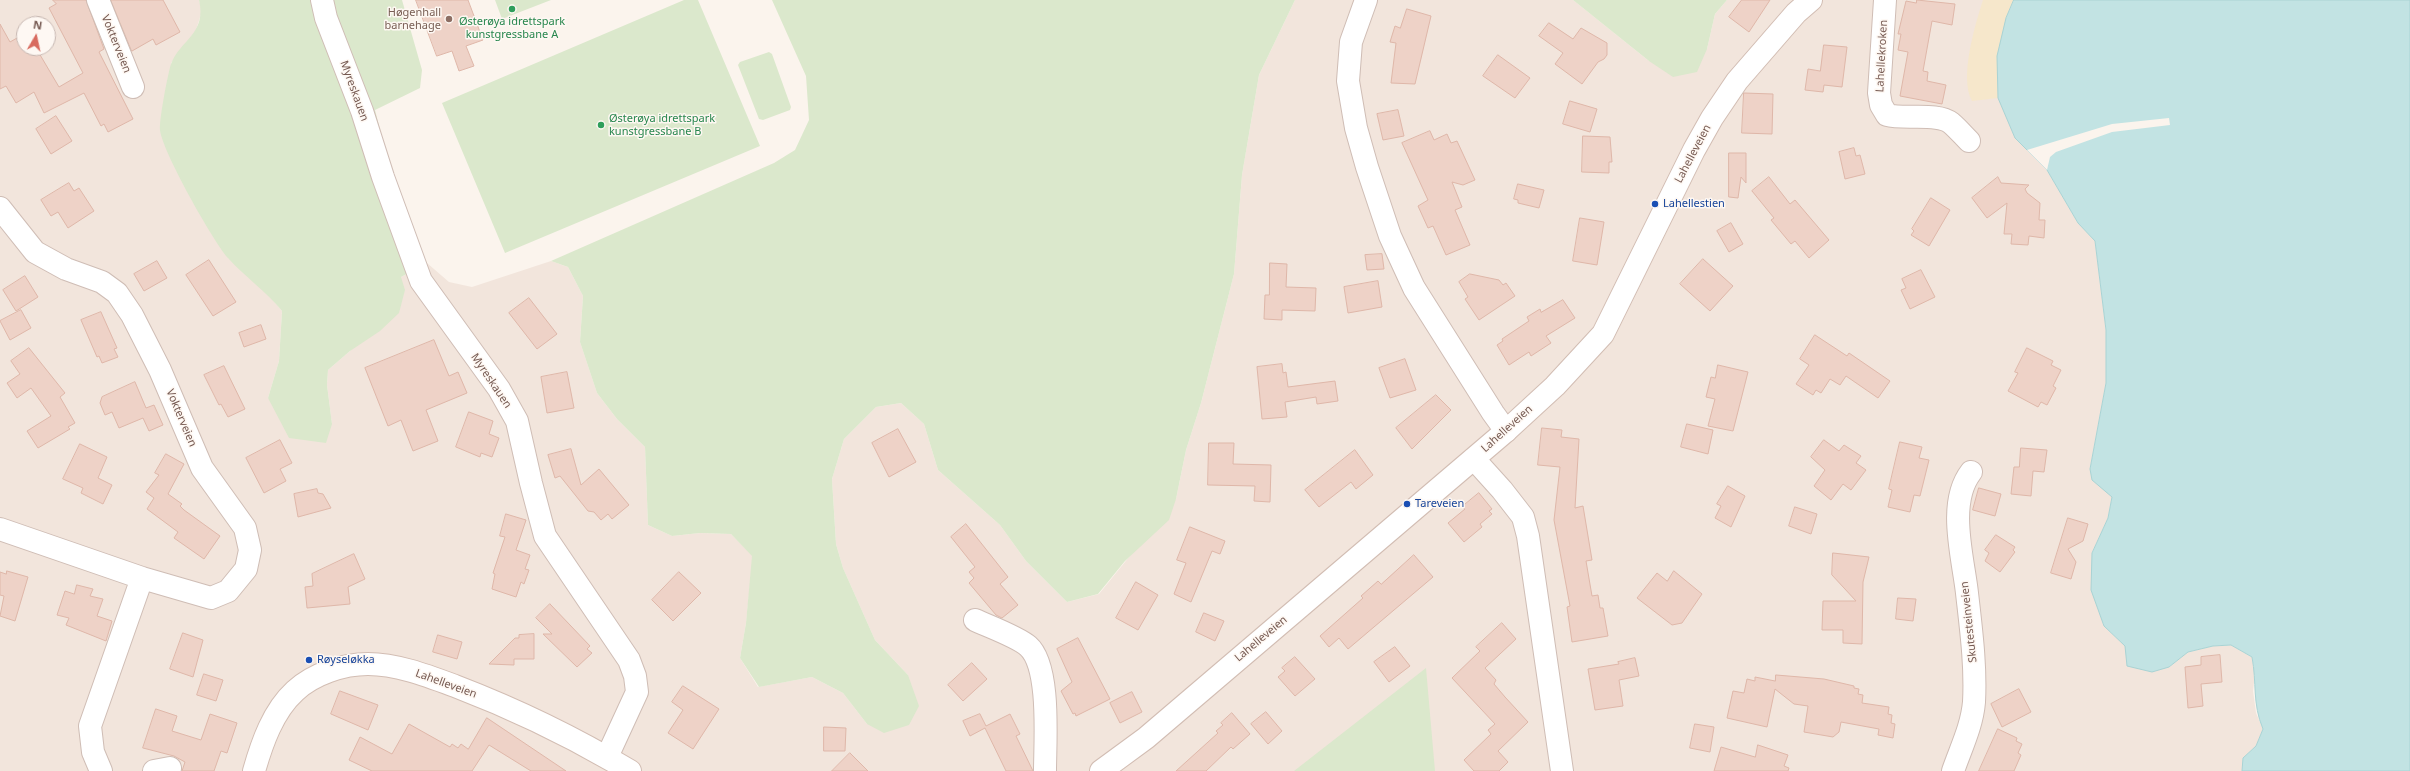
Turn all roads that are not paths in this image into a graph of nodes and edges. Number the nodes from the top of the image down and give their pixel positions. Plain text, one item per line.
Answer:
1 (98, 0) edge
2 (322, 0) edge
3 (1366, 0) edge
4 (1811, 0) edge
5 (1885, 0) edge
6 (133, 88) dead end
7 (1968, 141) dead end
8 (0, 208) edge
9 (1506, 431) junction
10 (1474, 459) junction
11 (1971, 472) dead end
12 (0, 529) edge
13 (142, 578) junction
14 (975, 620) dead end
15 (607, 757) junction
16 (101, 771) edge
17 (254, 771) edge
18 (630, 771) edge
19 (1045, 771) edge
20 (1101, 771) edge
21 (1562, 771) edge
22 (1953, 771) edge

1 - 6 street, Vokterveien
2 - 15 street, Myreskauen
3 - 9 street
4 - 9 street, Lahelleveien
5 - 7 street, Lahellekroken
8 - 13 street, Vokterveien
9 - 10 street, Lahelleveien
10 - 20 street, Lahelleveien
10 - 21 street
11 - 22 street, Skutesteinveien
12 - 13 street, Vokterveien
13 - 16 street
14 - 19 street
15 - 17 street, Lahelleveien
15 - 18 street, Lahelleveien

